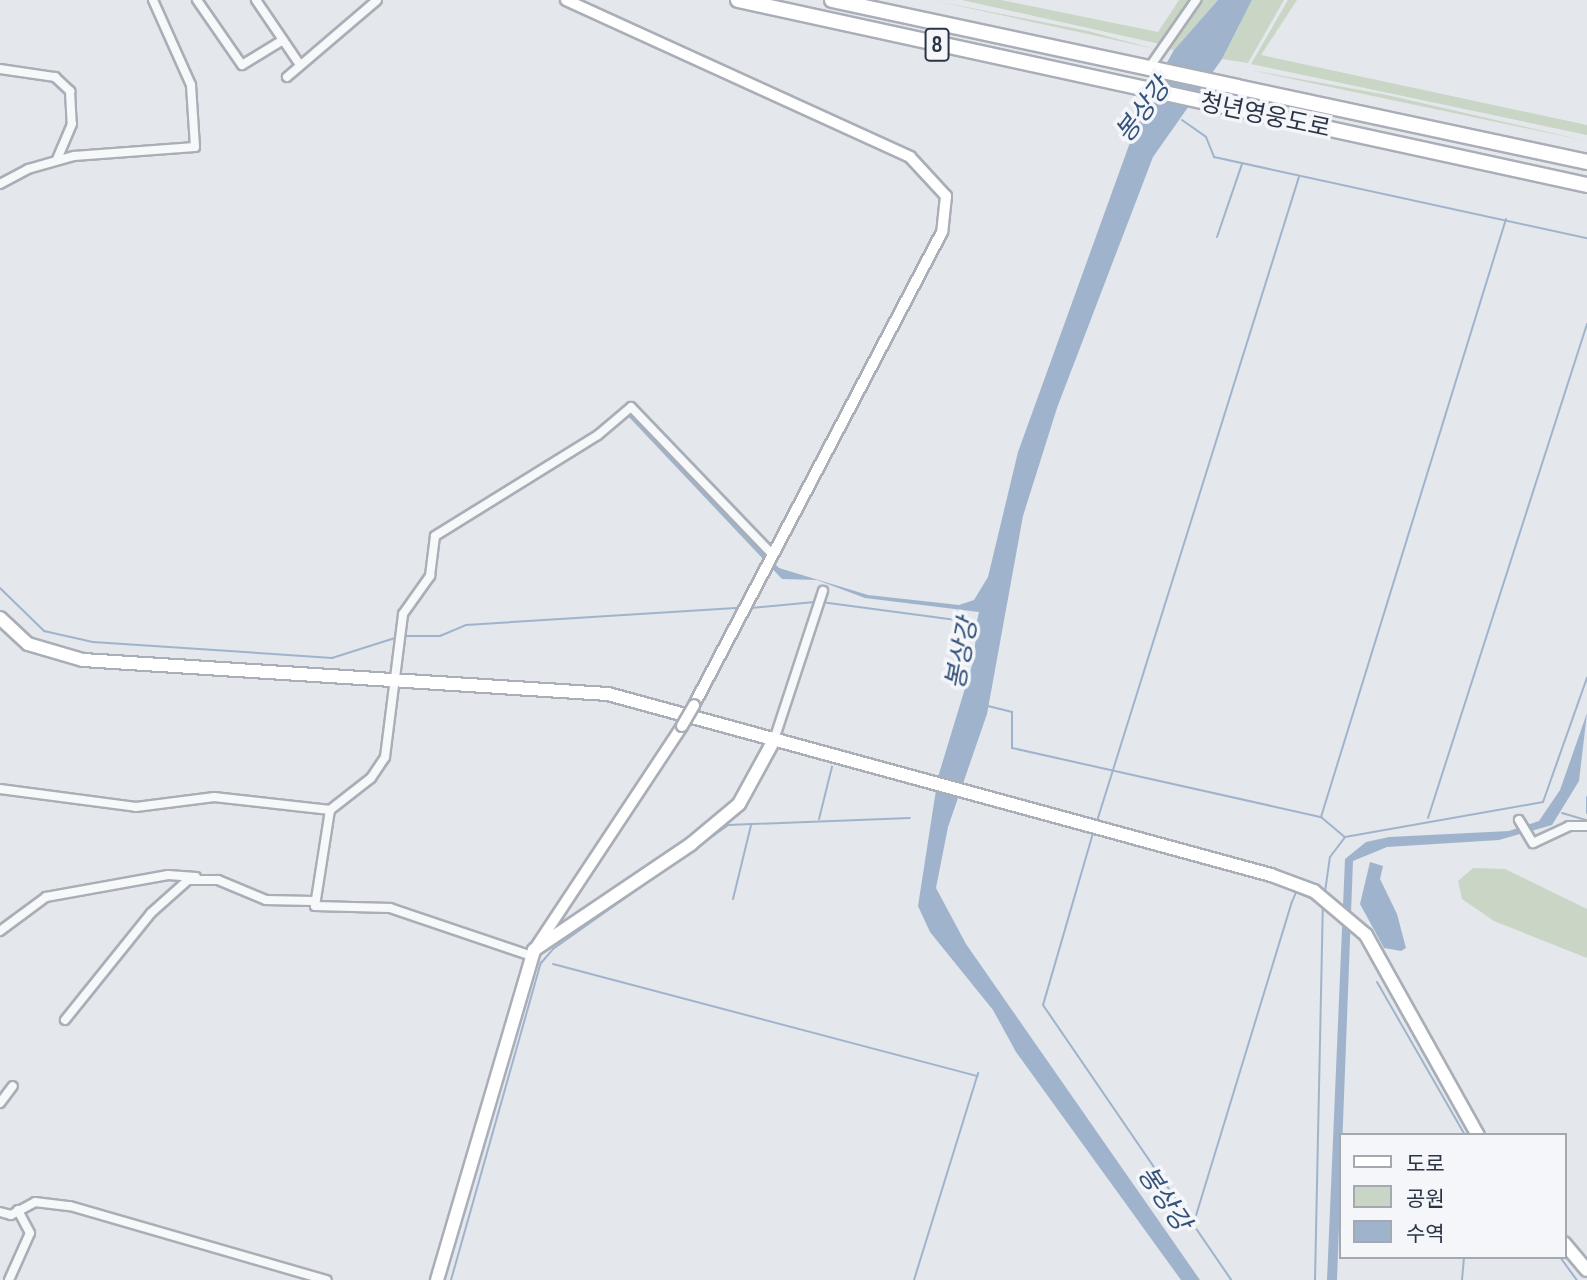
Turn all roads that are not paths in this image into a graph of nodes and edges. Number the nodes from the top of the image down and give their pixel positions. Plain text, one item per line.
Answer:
1 (153, 0) edge
2 (197, 0) edge
3 (256, 0) edge
4 (377, 0) edge
5 (566, 0) edge
6 (738, 0) edge
7 (832, 0) edge
8 (1196, 0) edge
9 (283, 40) junction
10 (300, 65) junction
11 (1149, 68) junction
12 (0, 69) edge
13 (287, 77) dead end
14 (66, 143) junction
15 (74, 156) junction
16 (57, 160) junction
17 (1587, 162) edge
18 (0, 184) edge
19 (1587, 184) edge
20 (772, 556) junction
21 (822, 591) dead end
22 (0, 618) edge
23 (394, 681) junction
24 (767, 738) junction
25 (0, 789) edge
26 (330, 810) junction
27 (1522, 822) dead end
28 (1587, 826) edge
29 (198, 878) junction
30 (313, 901) junction
31 (0, 931) edge
32 (533, 953) junction
33 (65, 1020) dead end
34 (13, 1086) dead end
35 (0, 1103) edge
36 (1477, 1133) edge
37 (18, 1210) junction
38 (0, 1212) edge
39 (1566, 1245) edge
40 (1587, 1270) edge
41 (9, 1280) edge
42 (327, 1280) edge
43 (437, 1280) edge

1 - 15 street
2 - 9 street
3 - 9 street
4 - 10 street
5 - 20 main road
6 - 19 highway, 청년영웅도로 / 8
7 - 11 highway, 청년영웅도로 / 8
8 - 11 street
9 - 10 street
10 - 13 street
11 - 17 highway, 청년영웅도로 / 8
12 - 14 street
14 - 15 street
14 - 16 street
15 - 16 street
16 - 18 street
20 - 23 street
20 - 32 main road, bridge
21 - 24 street
22 - 23 main road
23 - 24 main road
23 - 26 street
24 - 32 main road
24 - 36 main road
25 - 26 street
26 - 30 street
27 - 28 street
29 - 30 street
29 - 31 street
29 - 33 street
30 - 32 street
32 - 43 main road
34 - 35 street
37 - 38 street
37 - 41 street
37 - 42 street
39 - 40 main road

